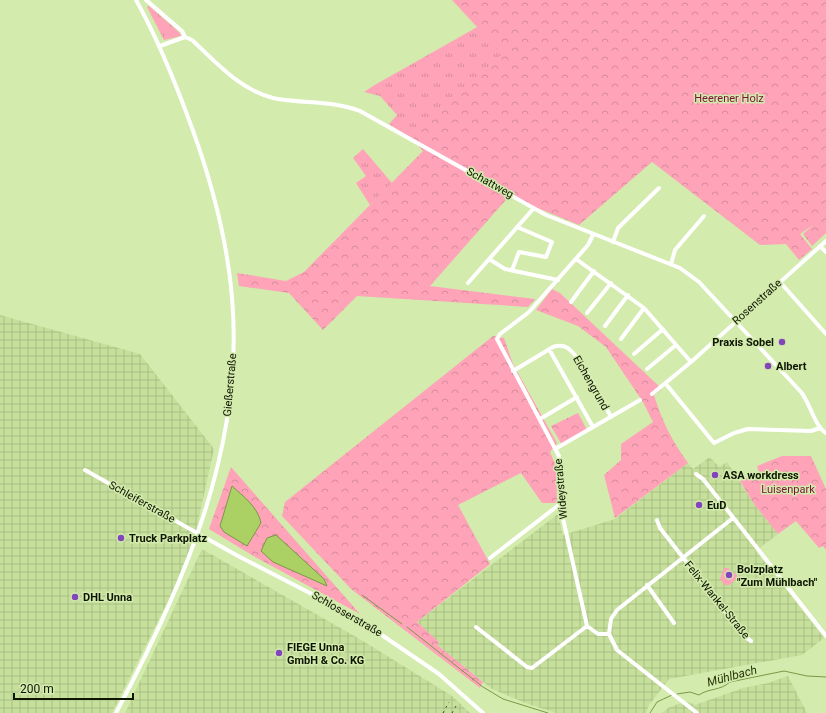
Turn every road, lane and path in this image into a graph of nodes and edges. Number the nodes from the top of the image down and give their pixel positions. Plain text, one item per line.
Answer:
1 (136, 0) edge
2 (146, 0) edge
3 (185, 37) junction
4 (160, 46) junction
5 (659, 188) dead end
6 (534, 208) junction
7 (704, 216) dead end
8 (517, 227) junction
9 (593, 235) junction
10 (826, 241) edge
11 (613, 242) junction
12 (820, 246) junction
13 (826, 252) edge
14 (489, 259) junction
15 (576, 259) junction
16 (671, 264) junction
17 (512, 270) junction
18 (594, 271) junction
19 (558, 280) junction
20 (780, 282) junction
21 (468, 283) dead end
22 (611, 283) junction
23 (628, 295) junction
24 (571, 302) dead end
25 (644, 308) junction
26 (587, 313) dead end
27 (736, 322) junction
28 (605, 326) dead end
29 (662, 329) junction
30 (826, 334) edge
31 (621, 338) dead end
32 (676, 345) junction
33 (549, 349) junction
34 (634, 354) dead end
35 (691, 362) junction
36 (647, 369) dead end
37 (513, 371) junction
38 (666, 384) junction
39 (652, 394) dead end
40 (577, 397) junction
41 (640, 400) dead end
42 (611, 417) junction
43 (540, 419) junction
44 (593, 427) junction
45 (820, 428) junction
46 (826, 432) edge
47 (555, 449) junction
48 (85, 470) dead end
49 (696, 474) dead end
50 (560, 504) junction
51 (733, 518) junction
52 (657, 520) dead end
53 (198, 534) junction
54 (490, 558) dead end
55 (683, 558) junction
56 (647, 585) junction
57 (674, 623) dead end
58 (587, 626) junction
59 (476, 627) dead end
60 (609, 634) junction
61 (826, 636) edge
62 (751, 641) dead end
63 (116, 713) edge
64 (483, 713) edge
65 (697, 713) edge

1 - 4 street
2 - 3 street, Schattweg
3 - 4 street
3 - 6 street, Schattweg
4 - 53 street, Gießerstraße
5 - 11 street
6 - 8 street
6 - 9 street, Schattweg
7 - 16 street
8 - 14 street
8 - 17 street
9 - 11 street, Schattweg
9 - 15 street, Wideystraße
10 - 12 street, Rosenstraße
11 - 16 street, Schattweg
12 - 13 street
12 - 20 street, Rosenstraße
14 - 17 street
14 - 21 street
15 - 18 street
15 - 19 street, Wideystraße
16 - 27 street, Schattweg
17 - 19 street
18 - 22 street
18 - 24 street
19 - 37 street, Wideystraße
20 - 27 street, Rosenstraße
20 - 30 street
22 - 23 street
22 - 26 street
23 - 25 street
23 - 28 street
25 - 29 street
25 - 31 street
27 - 35 street, Rosenstraße
27 - 45 street, Schattweg
29 - 32 street
29 - 34 street
32 - 35 street
32 - 36 street
33 - 37 street, Eichengrund
33 - 40 street, Eichengrund
33 - 42 street, Eichengrund
35 - 38 street, Rosenstraße
37 - 43 street, Wideystraße
38 - 39 street, Rosenstraße
38 - 45 street
40 - 43 street, Eichengrund
40 - 44 street, Eichengrund
41 - 42 street
42 - 44 street
43 - 47 street, Wideystraße
44 - 47 street
45 - 46 street
47 - 50 street, Wideystraße
48 - 53 street, Schleiferstraße
49 - 51 street
50 - 54 street
50 - 58 street, Wideystraße
51 - 55 street, Felix-Wankel-Straße
51 - 61 street
52 - 55 street, Felix-Wankel-Straße
53 - 63 street, Gießerstraße
53 - 64 street, Schlosserstraße
55 - 56 street, Felix-Wankel-Straße
55 - 62 street, Felix-Wankel-Straße
56 - 57 street
56 - 60 street, Felix-Wankel-Straße
58 - 59 street
58 - 60 street
60 - 65 street

